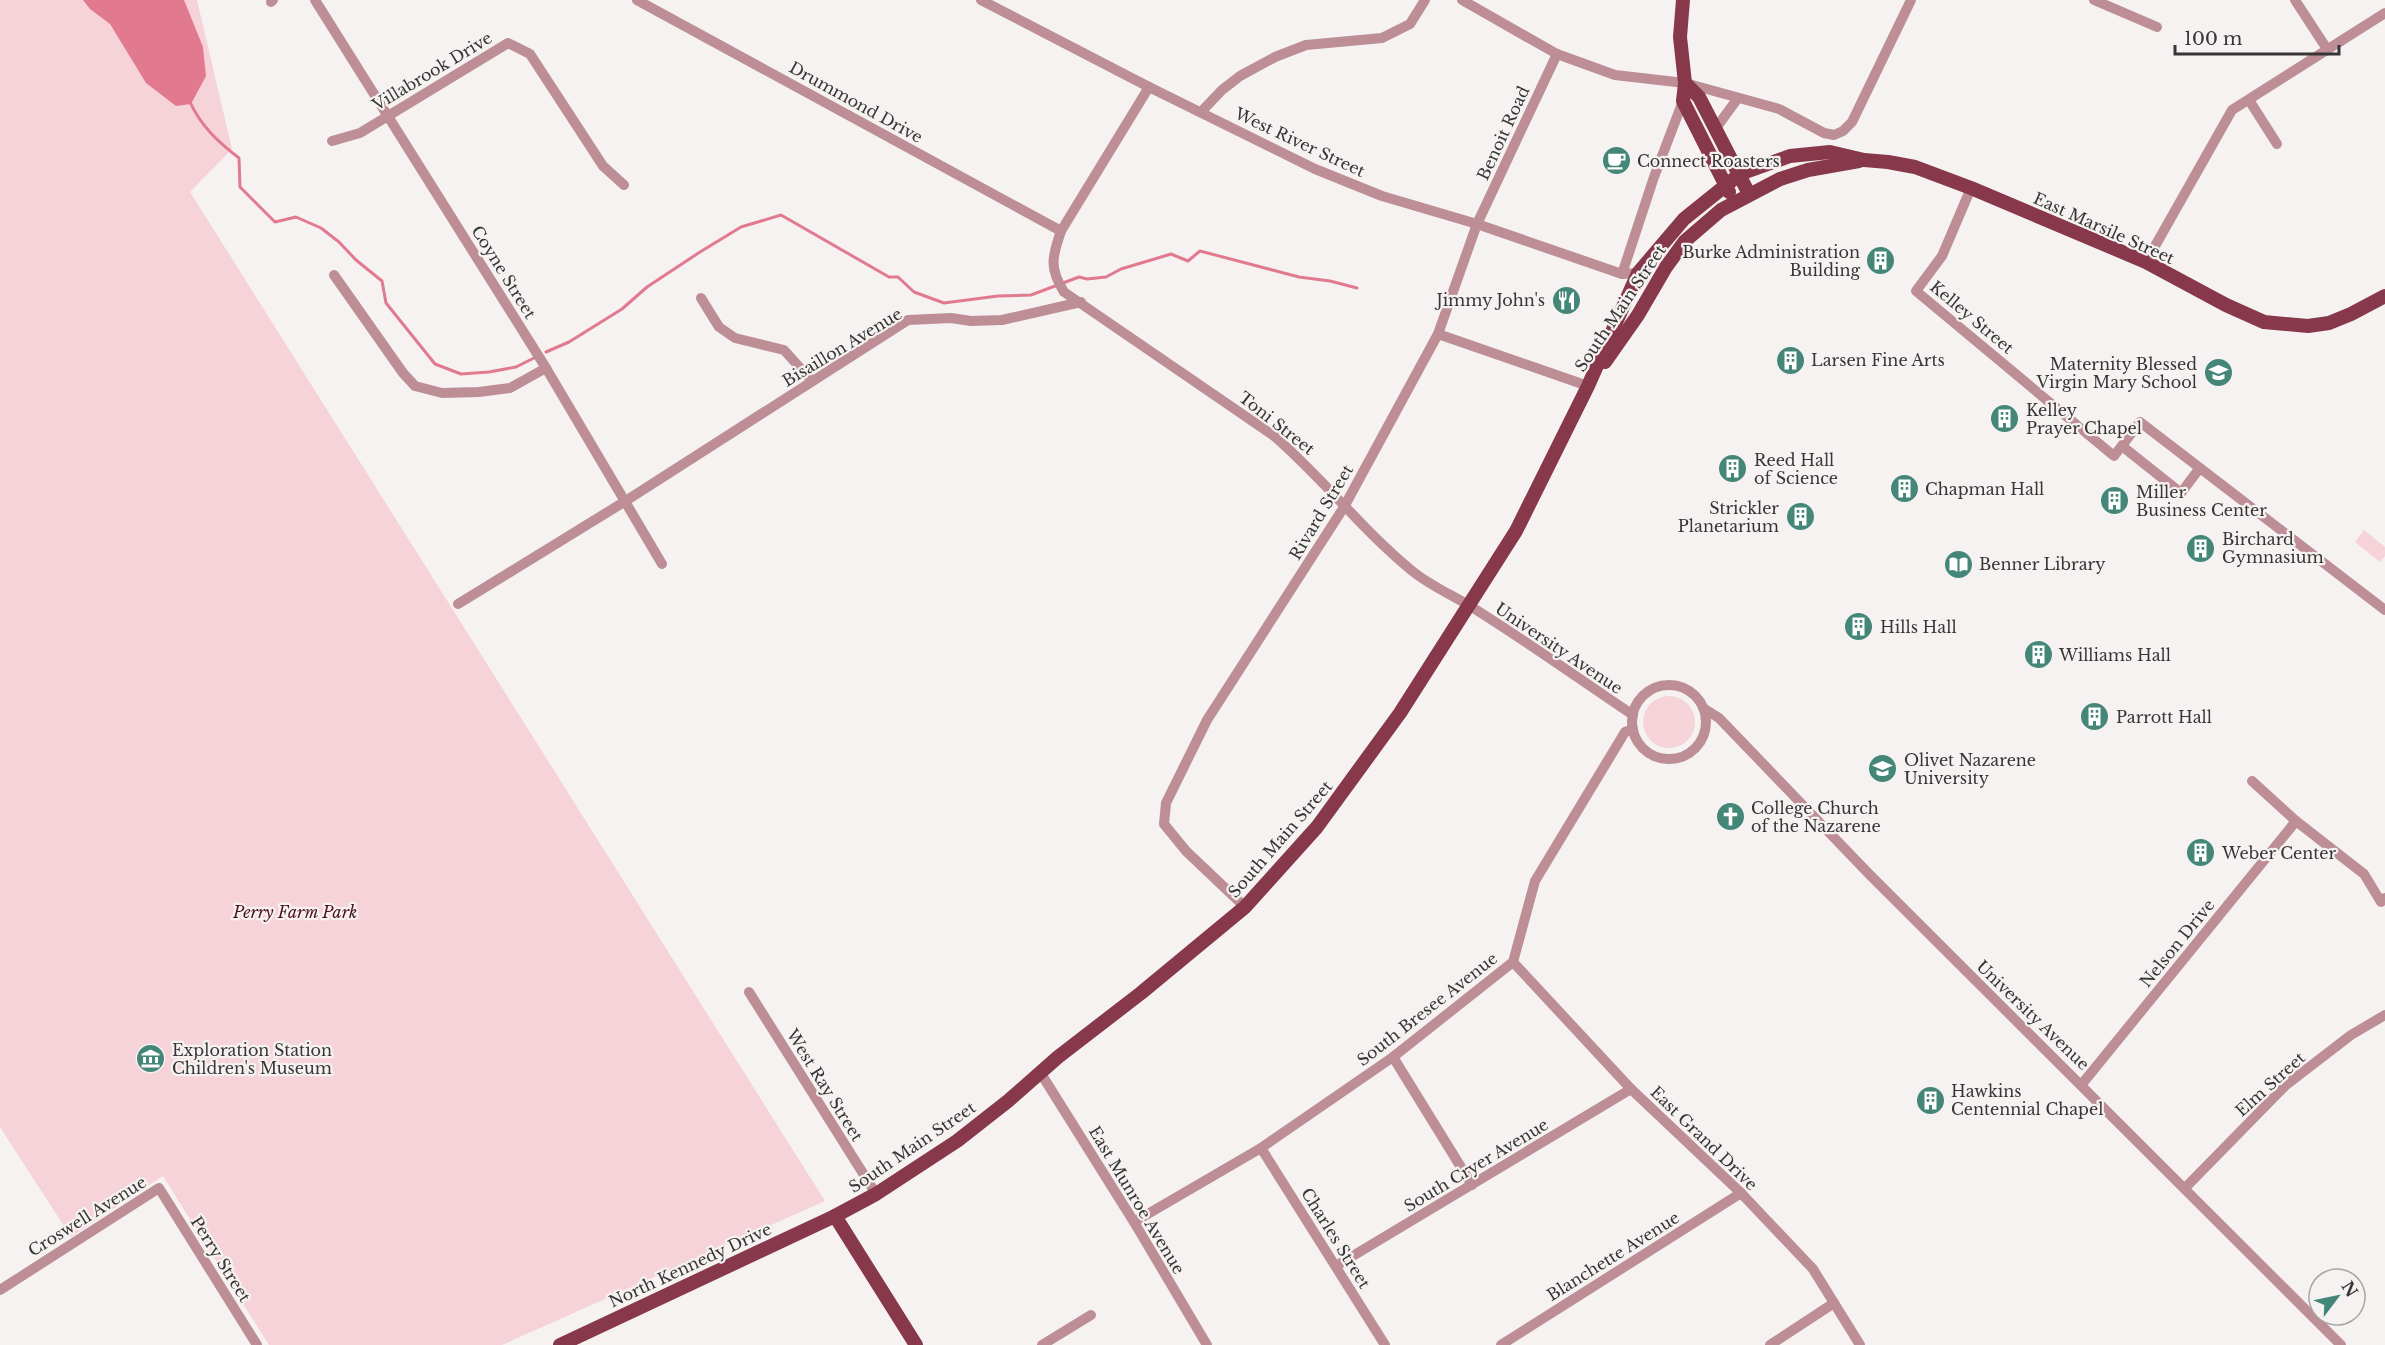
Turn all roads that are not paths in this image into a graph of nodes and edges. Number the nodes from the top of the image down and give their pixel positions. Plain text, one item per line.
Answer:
1 (315, 0) edge
2 (637, 0) edge
3 (981, 0) edge
4 (1425, 0) edge
5 (1462, 0) edge
6 (1683, 0) edge
7 (1911, 0) edge
8 (2094, 0) edge
9 (2295, 0) edge
10 (2385, 13) edge
11 (2157, 27) dead end
12 (2327, 49) junction
13 (1557, 54) junction
14 (1685, 82) junction
15 (1149, 87) junction
16 (1738, 98) junction
17 (2249, 100) junction
18 (1683, 101) junction
19 (1201, 112) junction
20 (387, 115) junction
21 (1716, 128) junction
22 (332, 141) dead end
23 (2277, 144) dead end
24 (1864, 160) junction
25 (1740, 174) junction
26 (624, 185) dead end
27 (1725, 186) junction
28 (1971, 188) junction
29 (1749, 194) junction
30 (1734, 202) junction
31 (1477, 224) junction
32 (1061, 231) junction
33 (2146, 262) junction
34 (1638, 273) junction
35 (1622, 274) junction
36 (334, 275) dead end
37 (1628, 294) junction
38 (2385, 296) edge
39 (700, 298) dead end
40 (1081, 302) junction
41 (1438, 334) junction
42 (546, 368) junction
43 (813, 381) junction
44 (1588, 386) junction
45 (2122, 446) junction
46 (2199, 469) junction
47 (624, 502) junction
48 (1344, 507) junction
49 (662, 564) dead end
50 (458, 604) dead end
51 (1468, 605) junction
52 (2385, 610) edge
53 (1703, 708) junction
54 (1633, 715) junction
55 (1633, 729) junction
56 (2252, 781) dead end
57 (2296, 821) junction
58 (2384, 902) edge
59 (1245, 907) junction
60 (1514, 962) junction
61 (749, 993) dead end
62 (2385, 1015) edge
63 (1393, 1057) junction
64 (1040, 1072) junction
65 (2082, 1084) junction
66 (1631, 1089) junction
67 (1261, 1148) junction
68 (1472, 1185) junction
69 (159, 1188) joint
70 (2185, 1188) junction
71 (1741, 1193) junction
72 (876, 1194) junction
73 (835, 1216) junction
74 (1134, 1222) junction
75 (1336, 1266) junction
76 (0, 1290) edge
77 (1834, 1304) junction
78 (1091, 1315) dead end
79 (257, 1345) edge
80 (560, 1345) edge
81 (916, 1345) edge
82 (1042, 1345) edge
83 (1207, 1345) edge
84 (1385, 1345) edge
85 (1502, 1345) edge
86 (1770, 1345) edge
87 (1860, 1345) edge
88 (2341, 1345) edge

1 - 20 street, Coyne Street
2 - 32 street, Drummond Drive
3 - 15 street, West River Street
4 - 19 street
5 - 13 street
6 - 14 main road
7 - 16 street
8 - 11 street
9 - 12 street
10 - 12 street
12 - 17 street
13 - 14 street
13 - 31 street, Benoit Road
14 - 16 street
14 - 18 main road
14 - 21 main road
15 - 19 street, West River Street
15 - 32 street
16 - 21 street
17 - 23 street
17 - 33 street
18 - 27 main road
18 - 35 street, South Main Street
19 - 31 street, West River Street
20 - 22 street, Villabrook Drive
20 - 26 street, Villabrook Drive
20 - 42 street, Coyne Street
21 - 25 main road
24 - 25 main road, East Marsile Street
24 - 28 main road, East Marsile Street
24 - 29 main road, East Marsile Street
25 - 27 main road, East Marsile Street
25 - 29 main road
27 - 30 main road
27 - 34 main road, South Main Street
28 - 33 main road, East Marsile Street
28 - 45 street, Kelley Street
29 - 30 main road, East Marsile Street
30 - 44 main road, South Main Street
31 - 35 street, West River Street
31 - 41 street, Rivard Street
32 - 40 street
33 - 38 main road, East Marsile Street
34 - 35 street, West River Street
34 - 37 main road, South Main Street
35 - 37 street
36 - 42 street
37 - 44 main road, South Main Street
39 - 43 street
40 - 43 street, Bisaillon Avenue
40 - 48 street, Toni Street
41 - 44 street
41 - 48 street, Rivard Street
42 - 47 street, Coyne Street
43 - 47 street, Bisaillon Avenue
44 - 51 main road, South Main Street
45 - 46 street
45 - 46 street
46 - 52 street
47 - 49 street, Coyne Street
47 - 50 street, Bisaillon Avenue
48 - 51 street, Toni Street
48 - 59 street, Rivard Street
51 - 54 street, University Avenue
51 - 59 main road, South Main Street
53 - 54 street, University Avenue
53 - 55 street
53 - 65 street, University Avenue
54 - 55 street, University Avenue
55 - 60 street, South Bresee Avenue
56 - 57 street
57 - 58 street
57 - 65 street, Nelson Drive
59 - 64 main road, South Main Street
60 - 63 street, South Bresee Avenue
60 - 66 street, East Grand Drive
61 - 72 street, West Ray Street
62 - 70 street, Elm Street
63 - 67 street, South Bresee Avenue
63 - 68 street
64 - 72 main road, South Main Street
64 - 74 street, East Munroe Avenue
65 - 70 street, University Avenue
66 - 68 street, South Cryer Avenue
66 - 71 street, East Grand Drive
67 - 74 street, South Bresee Avenue
67 - 75 street, Charles Street
68 - 75 street, South Cryer Avenue
69 - 76 street, Croswell Avenue
69 - 79 street, Perry Street
70 - 88 street, University Avenue
71 - 77 street, East Grand Drive
71 - 85 street, Blanchette Avenue
72 - 73 main road, South Main Street
73 - 80 main road, North Kennedy Drive
73 - 81 main road
74 - 83 street, East Munroe Avenue
75 - 84 street, Charles Street
77 - 86 street
77 - 87 street, East Grand Drive
78 - 82 street

